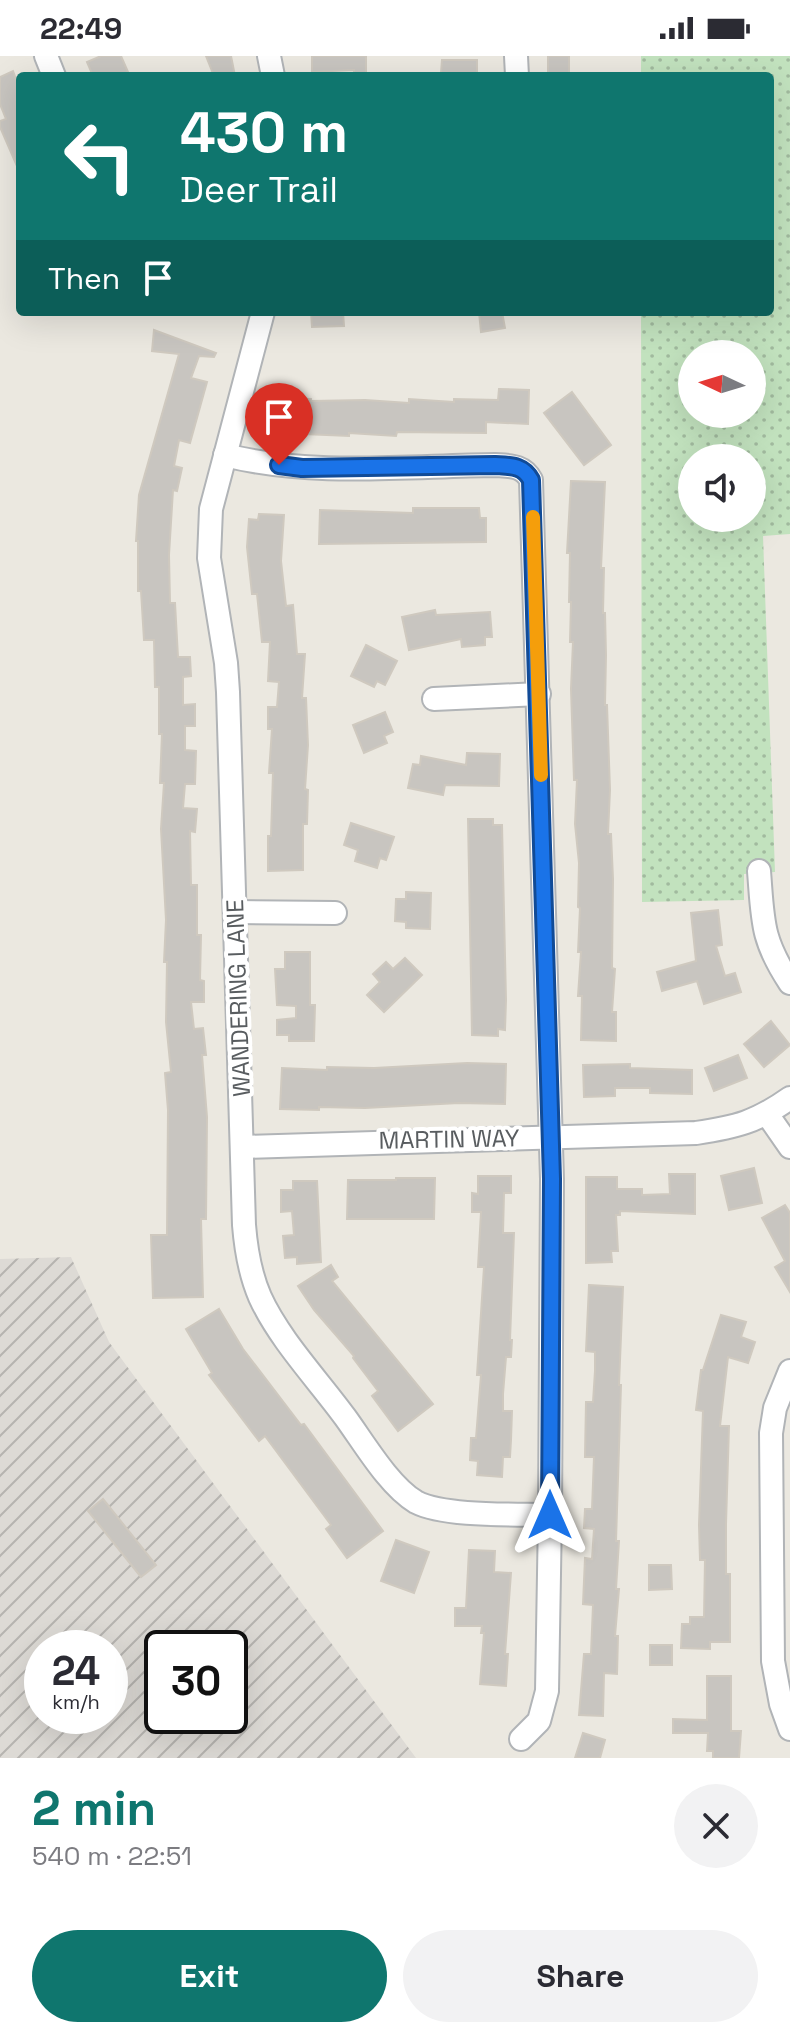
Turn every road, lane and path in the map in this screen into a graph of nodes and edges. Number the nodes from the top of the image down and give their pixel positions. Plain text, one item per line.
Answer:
1 (262, 316) edge
2 (225, 455) junction
3 (539, 694) junction
4 (434, 699) dead end
5 (759, 871) dead end
6 (235, 912) junction
7 (335, 913) dead end
8 (790, 983) edge
9 (790, 1098) edge
10 (767, 1114) junction
11 (551, 1137) junction
12 (243, 1147) junction
13 (790, 1147) edge
14 (790, 1371) edge
15 (550, 1515) junction
16 (781, 1578) edge
17 (790, 1729) edge
18 (521, 1739) dead end

1 - 2 street, WANDERING LANE
2 - 3 street
2 - 6 street, WANDERING LANE
3 - 4 street
3 - 11 street
5 - 8 street
6 - 7 street
6 - 12 street, WANDERING LANE
9 - 10 street, MARTIN WAY
10 - 11 street, MARTIN WAY
10 - 13 street
11 - 12 street, MARTIN WAY
11 - 15 street
12 - 15 street, WANDERING LANE
14 - 16 street
15 - 18 street
16 - 17 street

